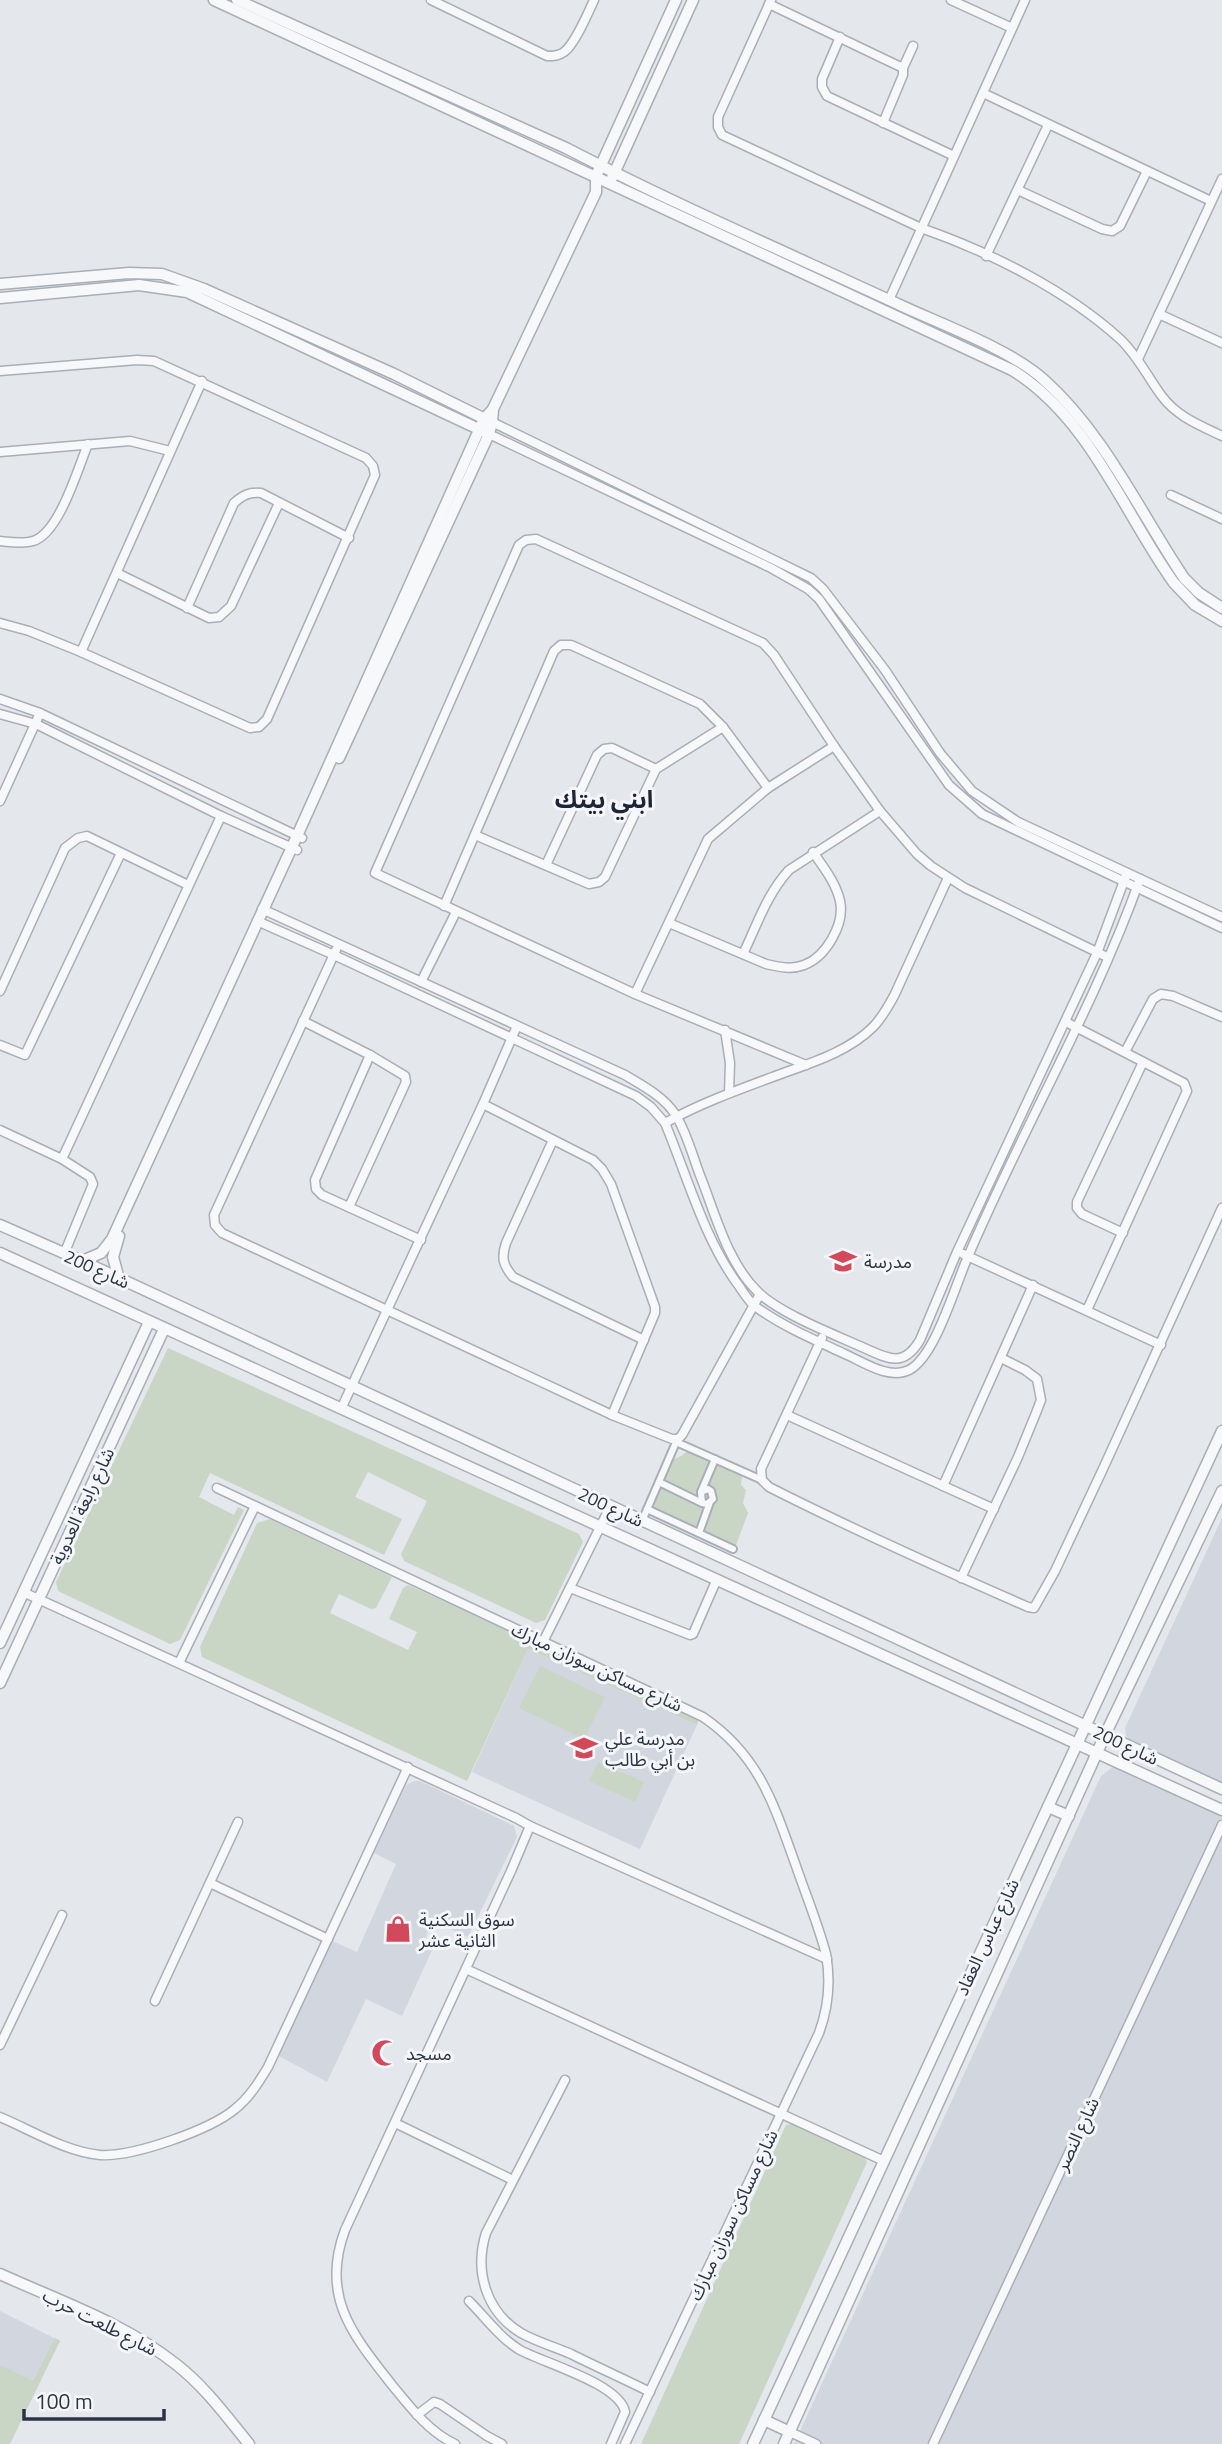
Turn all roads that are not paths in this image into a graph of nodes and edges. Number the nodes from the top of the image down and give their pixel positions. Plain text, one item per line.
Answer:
1 (214, 0) edge
2 (237, 0) edge
3 (431, 0) edge
4 (594, 0) edge
5 (676, 0) edge
6 (693, 0) edge
7 (951, 0) edge
8 (1025, 0) edge
9 (770, 2) edge
10 (1012, 28) junction
11 (840, 37) junction
12 (658, 39) junction
13 (673, 45) junction
14 (913, 47) dead end
15 (903, 68) junction
16 (983, 93) junction
17 (883, 123) junction
18 (1048, 125) junction
19 (954, 156) junction
20 (599, 171) junction
21 (1147, 171) junction
22 (1222, 178) edge
23 (612, 179) junction
24 (1018, 190) junction
25 (596, 192) junction
26 (1211, 201) junction
27 (921, 228) junction
28 (986, 256) junction
29 (50, 280) junction
30 (0, 284) edge
31 (51, 295) junction
32 (0, 298) edge
33 (889, 300) junction
34 (1159, 314) junction
35 (1222, 343) edge
36 (978, 348) junction
37 (1138, 359) junction
38 (0, 371) edge
39 (202, 381) junction
40 (488, 421) junction
41 (484, 432) junction
42 (1222, 436) edge
43 (88, 444) junction
44 (170, 451) junction
45 (0, 452) edge
46 (1171, 495) dead end
47 (279, 503) junction
48 (1222, 519) edge
49 (349, 538) junction
50 (0, 541) edge
51 (117, 573) junction
52 (187, 608) junction
53 (1222, 608) edge
54 (1222, 621) edge
55 (0, 623) edge
56 (81, 652) junction
57 (885, 670) junction
58 (875, 677) junction
59 (0, 699) edge
60 (40, 713) junction
61 (0, 714) edge
62 (36, 724) junction
63 (723, 727) junction
64 (834, 746) junction
65 (656, 769) junction
66 (768, 788) junction
67 (0, 801) edge
68 (880, 811) junction
69 (221, 816) junction
70 (475, 835) junction
71 (300, 837) junction
72 (294, 849) junction
73 (813, 852) junction
74 (121, 853) junction
75 (546, 865) junction
76 (1127, 873) junction
77 (948, 878) junction
78 (1140, 879) junction
79 (1123, 883) junction
80 (188, 885) junction
81 (1136, 889) junction
82 (444, 906) junction
83 (266, 910) junction
84 (456, 912) junction
85 (1222, 917) edge
86 (260, 922) junction
87 (669, 923) junction
88 (1222, 928) edge
89 (339, 944) junction
90 (1097, 953) junction
91 (743, 954) junction
92 (334, 955) junction
93 (1107, 957) junction
94 (421, 982) junction
95 (0, 991) edge
96 (635, 994) junction
97 (1222, 1017) edge
98 (303, 1021) junction
99 (1066, 1022) junction
100 (517, 1026) junction
101 (1076, 1026) junction
102 (725, 1030) junction
103 (511, 1037) junction
104 (0, 1045) edge
105 (1125, 1052) junction
106 (370, 1055) junction
107 (1143, 1062) junction
108 (806, 1065) junction
109 (729, 1093) junction
110 (483, 1104) junction
111 (677, 1117) junction
112 (665, 1123) junction
113 (0, 1130) edge
114 (553, 1140) junction
115 (62, 1159) junction
116 (349, 1207) junction
117 (1222, 1208) edge
118 (0, 1225) edge
119 (1123, 1233) junction
120 (421, 1240) junction
121 (957, 1252) junction
122 (0, 1253) edge
123 (64, 1254) junction
124 (968, 1257) junction
125 (82, 1261) junction
126 (119, 1279) junction
127 (1033, 1285) junction
128 (760, 1294) junction
129 (753, 1305) junction
130 (387, 1310) junction
131 (1087, 1310) junction
132 (149, 1322) junction
133 (164, 1329) junction
134 (826, 1331) junction
135 (644, 1340) junction
136 (820, 1342) junction
137 (1161, 1345) junction
138 (133, 1356) junction
139 (1001, 1358) junction
140 (148, 1363) junction
141 (351, 1387) junction
142 (341, 1409) junction
143 (612, 1415) junction
144 (787, 1415) junction
145 (1222, 1431) edge
146 (677, 1441) junction
147 (715, 1459) junction
148 (762, 1480) junction
149 (659, 1482) junction
150 (943, 1486) junction
151 (217, 1488) dead end
152 (1222, 1491) edge
153 (701, 1492) junction
154 (710, 1502) junction
155 (702, 1503) junction
156 (255, 1506) junction
157 (610, 1507) junction
158 (647, 1509) junction
159 (994, 1509) junction
160 (642, 1521) junction
161 (601, 1525) junction
162 (699, 1533) junction
163 (733, 1549) dead end
164 (961, 1578) junction
165 (717, 1579) junction
166 (570, 1588) junction
167 (23, 1592) junction
168 (39, 1599) junction
169 (542, 1642) junction
170 (0, 1643) edge
171 (179, 1663) junction
172 (0, 1683) edge
173 (1084, 1726) junction
174 (1105, 1735) junction
175 (1077, 1743) junction
176 (1097, 1753) junction
177 (408, 1767) junction
178 (1222, 1789) edge
179 (1048, 1807) junction
180 (1222, 1810) edge
181 (1069, 1816) junction
182 (238, 1822) dead end
183 (1222, 1825) edge
184 (530, 1826) junction
185 (210, 1883) junction
186 (62, 1915) dead end
187 (328, 1939) junction
188 (827, 1959) junction
189 (466, 1969) junction
190 (155, 2001) dead end
191 (0, 2045) edge
192 (565, 2080) dead end
193 (781, 2113) junction
194 (0, 2117) edge
195 (395, 2123) junction
196 (884, 2161) junction
197 (513, 2180) junction
198 (0, 2274) edge
199 (469, 2301) dead end
200 (522, 2333) junction
201 (513, 2346) junction
202 (650, 2392) junction
203 (417, 2415) junction
204 (764, 2420) junction
205 (790, 2432) junction
206 (249, 2444) edge
207 (455, 2444) edge
208 (502, 2444) edge
209 (611, 2444) edge
210 (625, 2444) edge
211 (753, 2444) edge
212 (784, 2444) edge
213 (816, 2444) edge
214 (933, 2444) edge

1 - 20 street
2 - 20 street
3 - 4 street
5 - 12 street
6 - 13 street
7 - 10 street
8 - 10 street
9 - 11 street
9 - 27 street
10 - 16 street
11 - 15 street
11 - 17 street
12 - 13 street
12 - 20 street
13 - 23 street
14 - 15 street
15 - 17 street
16 - 18 street
16 - 19 street
17 - 19 street
18 - 21 street
18 - 24 street
19 - 27 street
20 - 23 street
20 - 25 street
21 - 24 street
21 - 26 street
22 - 26 street
23 - 25 street
23 - 33 street
23 - 36 street
24 - 28 street
25 - 40 street
26 - 34 street
27 - 28 street
27 - 33 street
28 - 37 street
29 - 30 street
29 - 31 street
29 - 40 street
31 - 32 street
31 - 41 street
33 - 36 street
34 - 35 street
34 - 37 street
36 - 53 street
36 - 54 street
37 - 42 street
38 - 39 street
39 - 44 street
39 - 49 street
40 - 41 street
40 - 57 street
41 - 58 street
41 - 71 street
43 - 44 street
43 - 45 street
43 - 50 street
44 - 51 street
46 - 48 street
47 - 49 street
47 - 52 street
47 - 52 street
49 - 56 street
51 - 52 street
51 - 56 street
55 - 56 street
57 - 58 street
57 - 76 street
58 - 79 street
59 - 60 street
60 - 62 street
60 - 71 street
61 - 62 street
62 - 67 street
62 - 69 street
63 - 65 street
63 - 66 street
63 - 70 street
64 - 66 street
64 - 68 street
64 - 82 street
65 - 75 street
65 - 75 street
66 - 87 street
68 - 73 street
68 - 77 street
69 - 72 street
69 - 80 street
70 - 75 street
70 - 82 street
71 - 72 street
72 - 83 street
73 - 91 street
73 - 91 street
74 - 80 street
74 - 95 street
74 - 104 street
76 - 78 street
76 - 79 street
77 - 90 street
77 - 108 street
78 - 81 street
78 - 85 street
79 - 81 street
79 - 90 street
80 - 115 street
81 - 88 street
81 - 93 street
82 - 84 street
83 - 86 street
83 - 89 street
84 - 94 street
84 - 96 street
86 - 92 street
86 - 125 street
86 - 126 street
87 - 91 street
87 - 96 street
89 - 92 street
89 - 94 street
90 - 93 street
90 - 99 street
92 - 98 street
92 - 103 street
93 - 101 street
94 - 100 street
96 - 102 street
97 - 105 street
98 - 106 street
98 - 130 street
99 - 101 street
99 - 121 street
100 - 103 street
100 - 111 street
101 - 105 street
101 - 124 street
102 - 108 street
102 - 109 street
103 - 110 street
103 - 112 street
105 - 107 street
106 - 116 street
106 - 116 street
107 - 119 street
107 - 119 street
108 - 109 street
109 - 111 street
110 - 114 street
110 - 120 street
111 - 112 street
111 - 128 street
112 - 129 street
113 - 115 street
114 - 135 street
114 - 135 street
115 - 123 street
116 - 120 street
117 - 137 street
118 - 123 street, شارع 200
119 - 131 street
120 - 130 street
121 - 124 street
121 - 134 street
122 - 132 street, شارع 200
123 - 125 street, شارع 200
124 - 127 street
124 - 136 street
125 - 126 street, شارع 200
126 - 141 street, شارع 200
127 - 131 street
127 - 139 street
128 - 129 street
128 - 134 street
129 - 136 street
129 - 146 street
130 - 141 street
130 - 143 street
131 - 137 street
132 - 133 street, شارع 200
132 - 138 street, شارع رابعة العدوية
133 - 140 street, شارع رابعة العدوية
133 - 142 street, شارع 200
134 - 136 street
135 - 143 street
136 - 144 street
137 - 164 street
138 - 140 street
138 - 167 street, شارع رابعة العدوية
139 - 150 street
139 - 159 street
140 - 168 street, شارع رابعة العدوية
141 - 142 street
141 - 157 street, شارع 200
142 - 161 street, شارع 200
143 - 146 street
144 - 148 street
144 - 150 street
145 - 173 street, شارع عباس العقاد
146 - 147 street
146 - 149 street
147 - 148 street
147 - 153 street
148 - 164 street
149 - 155 street
149 - 158 street
150 - 159 street
151 - 156 street, شارع مساكن سوزان مبارك
152 - 174 street, شارع عباس العقاد
153 - 154 street
153 - 155 street
154 - 155 street
154 - 162 street
156 - 169 street, شارع مساكن سوزان مبارك
156 - 171 street
157 - 160 street, شارع 200
157 - 161 street
158 - 160 street
158 - 162 street
159 - 164 street
160 - 173 street, شارع 200
161 - 165 street, شارع 200
161 - 166 street
162 - 163 street
165 - 166 street
165 - 175 street, شارع 200
166 - 169 street
167 - 168 street
167 - 170 street, شارع رابعة العدوية
168 - 171 street
168 - 172 street, شارع رابعة العدوية
169 - 188 street, شارع مساكن سوزان مبارك
171 - 177 street
173 - 174 street, شارع 200
173 - 175 street, شارع عباس العقاد
174 - 176 street, شارع عباس العقاد
174 - 178 street, شارع 200
175 - 176 street, شارع 200
175 - 179 street, شارع عباس العقاد
176 - 180 street, شارع 200
176 - 181 street, شارع عباس العقاد
177 - 184 street
177 - 187 street
179 - 181 street
179 - 196 street, شارع عباس العقاد
181 - 205 street, شارع عباس العقاد
182 - 185 street
183 - 214 street, شارع النصر
184 - 188 street
184 - 189 street
185 - 187 street
185 - 190 street
186 - 191 street
187 - 194 street
188 - 193 street, شارع مساكن سوزان مبارك
189 - 193 street
189 - 195 street
192 - 197 street
193 - 196 street
193 - 202 street, شارع مساكن سوزان مبارك
195 - 197 street
195 - 203 street
196 - 204 street, شارع عباس العقاد
197 - 200 street
198 - 206 street, شارع طلعت حرب
199 - 201 street
200 - 201 street
200 - 202 street
201 - 209 street
202 - 210 street, شارع مساكن سوزان مبارك
203 - 207 street
203 - 208 street
204 - 205 street
204 - 211 street, شارع عباس العقاد
205 - 212 street, شارع عباس العقاد
205 - 213 street

